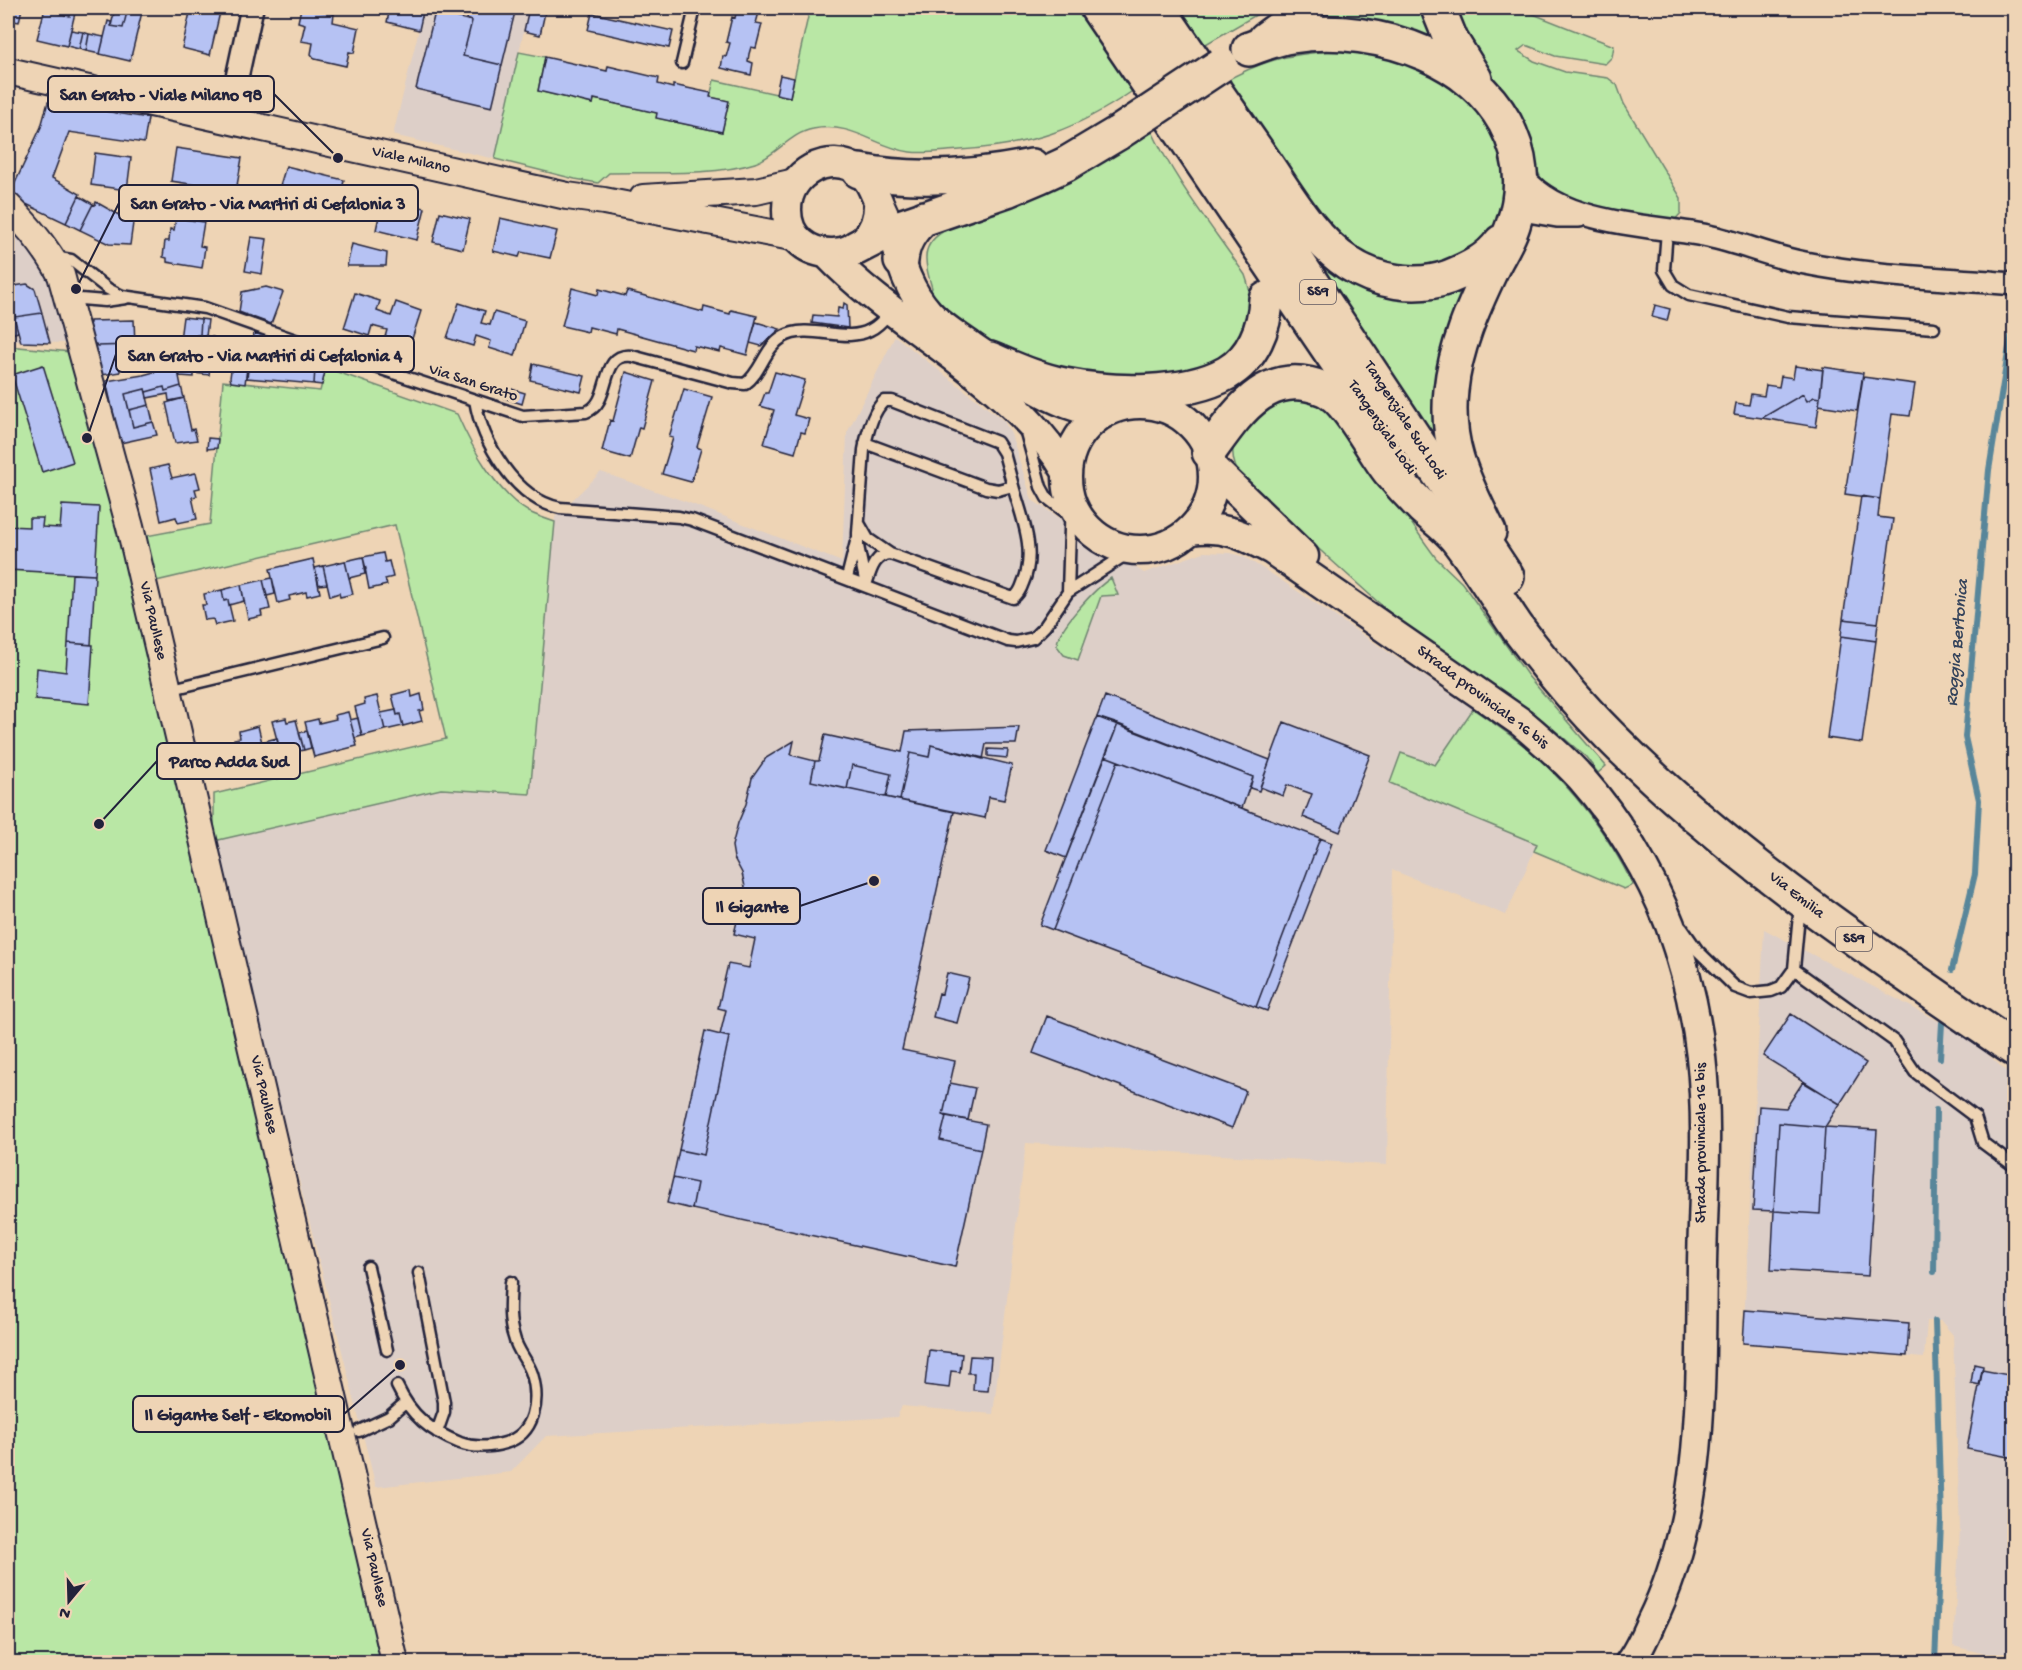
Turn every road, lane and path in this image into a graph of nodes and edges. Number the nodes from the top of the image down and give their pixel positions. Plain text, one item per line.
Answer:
1 (252, 8) edge
2 (695, 8) edge
3 (1096, 8) edge
4 (1129, 8) edge
5 (1158, 8) edge
6 (1307, 8) edge
7 (1438, 8) edge
8 (1249, 49) junction
9 (682, 63) dead end
10 (8, 71) edge
11 (1485, 93) junction
12 (228, 119) junction
13 (1106, 140) junction
14 (859, 171) junction
15 (1519, 171) junction
16 (795, 182) junction
17 (1217, 185) junction
18 (604, 201) junction
19 (878, 201) junction
20 (8, 206) edge
21 (1515, 217) junction
22 (1591, 217) junction
23 (924, 218) junction
24 (891, 230) junction
25 (1667, 230) junction
26 (797, 238) junction
27 (842, 251) junction
28 (53, 259) junction
29 (901, 261) junction
30 (2014, 284) edge
31 (68, 298) junction
32 (130, 298) junction
33 (1266, 299) junction
34 (891, 311) junction
35 (1934, 328) dead end
36 (990, 359) junction
37 (475, 400) junction
38 (1016, 407) junction
39 (1168, 410) junction
40 (1108, 411) junction
41 (866, 443) junction
42 (1211, 460) junction
43 (1013, 486) junction
44 (1070, 496) junction
45 (858, 527) junction
46 (1191, 530) junction
47 (1455, 536) junction
48 (1133, 550) junction
49 (890, 554) junction
50 (1507, 577) junction
51 (847, 578) junction
52 (866, 585) junction
53 (1068, 592) junction
54 (1358, 608) junction
55 (383, 638) dead end
56 (168, 690) junction
57 (1701, 819) junction
58 (1652, 886) junction
59 (1800, 900) junction
60 (1794, 969) junction
61 (2014, 1049) edge
62 (2014, 1166) edge
63 (368, 1267) dead end
64 (419, 1273) dead end
65 (511, 1282) dead end
66 (387, 1350) dead end
67 (397, 1386) dead end
68 (405, 1403) junction
69 (359, 1431) dead end
70 (437, 1432) junction
71 (394, 1662) edge
72 (1630, 1662) edge

1 - 12 street
2 - 9 lane
3 - 17 main road, Tangenziale Lodi / SS9
4 - 50 main road, Tangenziale Sud Lodi / SS9
5 - 21 main road
6 - 8 main road
7 - 11 main road
8 - 11 main road
8 - 13 main road, bridge
10 - 12 street, Viale Milano
11 - 15 main road
12 - 18 street, Viale Milano
13 - 14 main road
13 - 23 main road
14 - 16 main road
14 - 19 main road
15 - 21 main road
15 - 22 street
16 - 18 street
16 - 26 main road
17 - 33 main road
17 - 47 main road, Tangenziale Lodi / SS9
18 - 26 street
19 - 24 main road
19 - 27 main road
20 - 28 street, Via Paullese
21 - 22 street
21 - 50 main road
22 - 25 street
23 - 24 main road
23 - 29 main road
24 - 27 main road
24 - 29 main road
25 - 30 street
25 - 35 lane
26 - 27 main road
27 - 34 main road
28 - 31 street, Via Paullese
28 - 32 lane, Via San Grato
29 - 36 main road
31 - 32 lane, Via San Grato
31 - 56 street, Via Paullese
32 - 37 lane, Via San Grato
33 - 36 main road
33 - 39 main road
34 - 37 lane, Via San Grato
34 - 38 main road
36 - 40 main road
37 - 51 lane
38 - 44 main road
38 - 44 lane
39 - 40 main road
39 - 42 main road
40 - 44 main road
41 - 43 lane
41 - 43 lane
41 - 45 lane
42 - 46 main road
42 - 47 main road
42 - 54 main road, Strada provinciale 16 bis
43 - 49 lane
44 - 48 main road
44 - 53 lane
45 - 49 lane
45 - 51 lane
45 - 52 lane
46 - 48 main road
46 - 54 main road, Strada provinciale 16 bis
47 - 57 main road, Tangenziale Lodi / SS9
48 - 53 lane
49 - 52 lane
50 - 57 main road, Tangenziale Sud Lodi / SS9
51 - 52 lane
52 - 53 lane
54 - 58 main road, Strada provinciale 16 bis
55 - 56 lane
56 - 71 street, Via Paullese
57 - 59 main road, Via Emilia / SS9
58 - 60 lane
58 - 72 main road, Strada provinciale 16 bis
59 - 60 lane
59 - 61 main road, Via Emilia / SS9
60 - 62 lane
63 - 66 lane
64 - 70 lane
65 - 70 lane
67 - 68 lane
68 - 69 lane
68 - 70 lane

